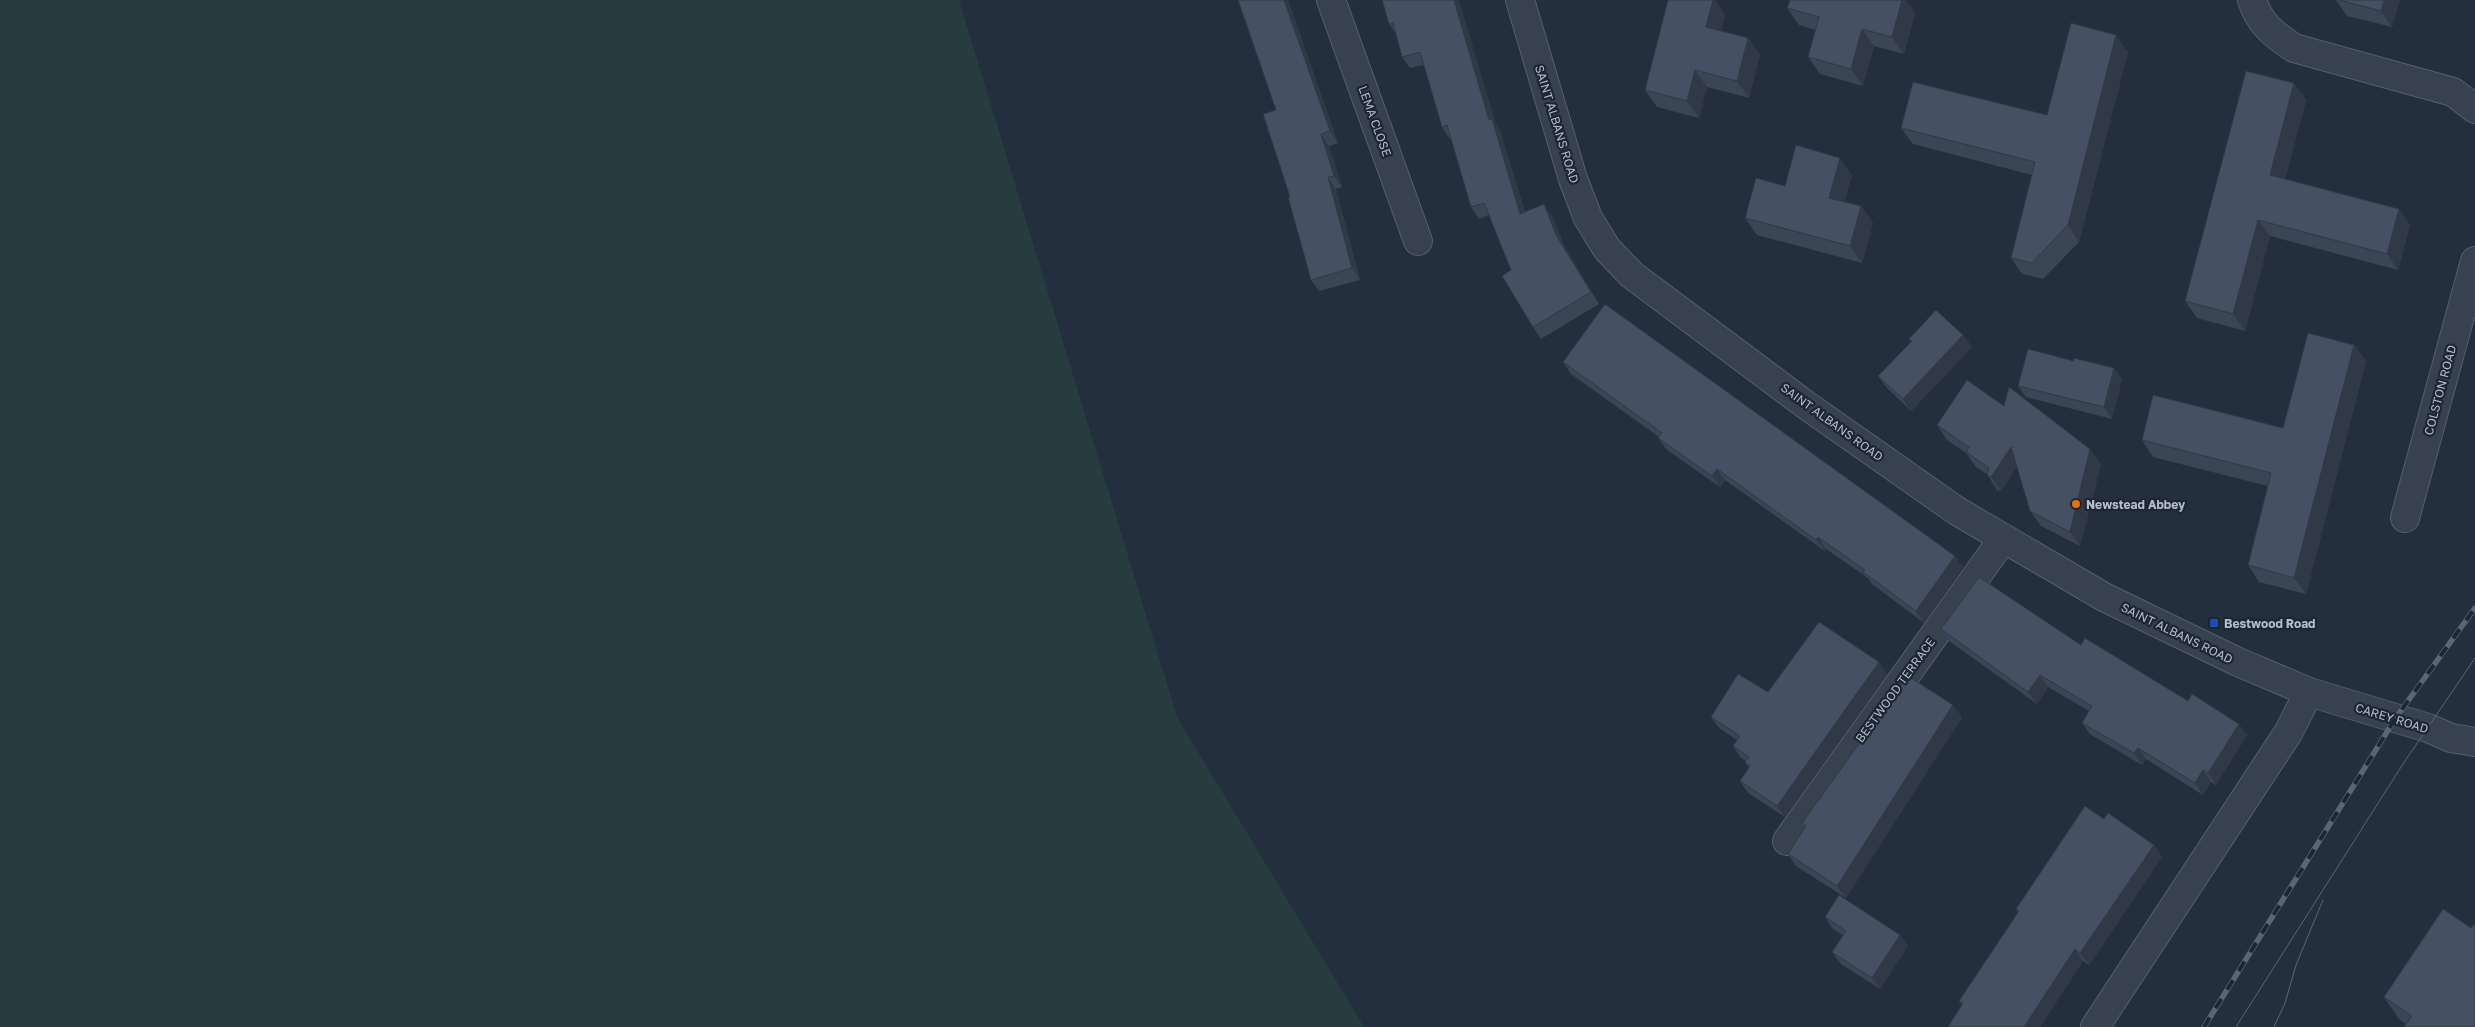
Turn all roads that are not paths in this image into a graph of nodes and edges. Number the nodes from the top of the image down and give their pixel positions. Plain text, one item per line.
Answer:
1 (1331, 0) edge
2 (1521, 0) edge
3 (2252, 0) edge
4 (2475, 109) edge
5 (1418, 241) dead end
6 (2475, 261) edge
7 (2405, 518) dead end
8 (2003, 539) junction
9 (2308, 692) junction
10 (2475, 742) edge
11 (1787, 841) dead end
12 (2096, 1027) edge

1 - 5 street, LEMA CLOSE
2 - 8 street, SAINT ALBANS ROAD
3 - 4 street
6 - 7 street, COLSTON ROAD
8 - 9 street, SAINT ALBANS ROAD
8 - 11 street, BESTWOOD TERRACE
9 - 10 street, CAREY ROAD
9 - 12 street

